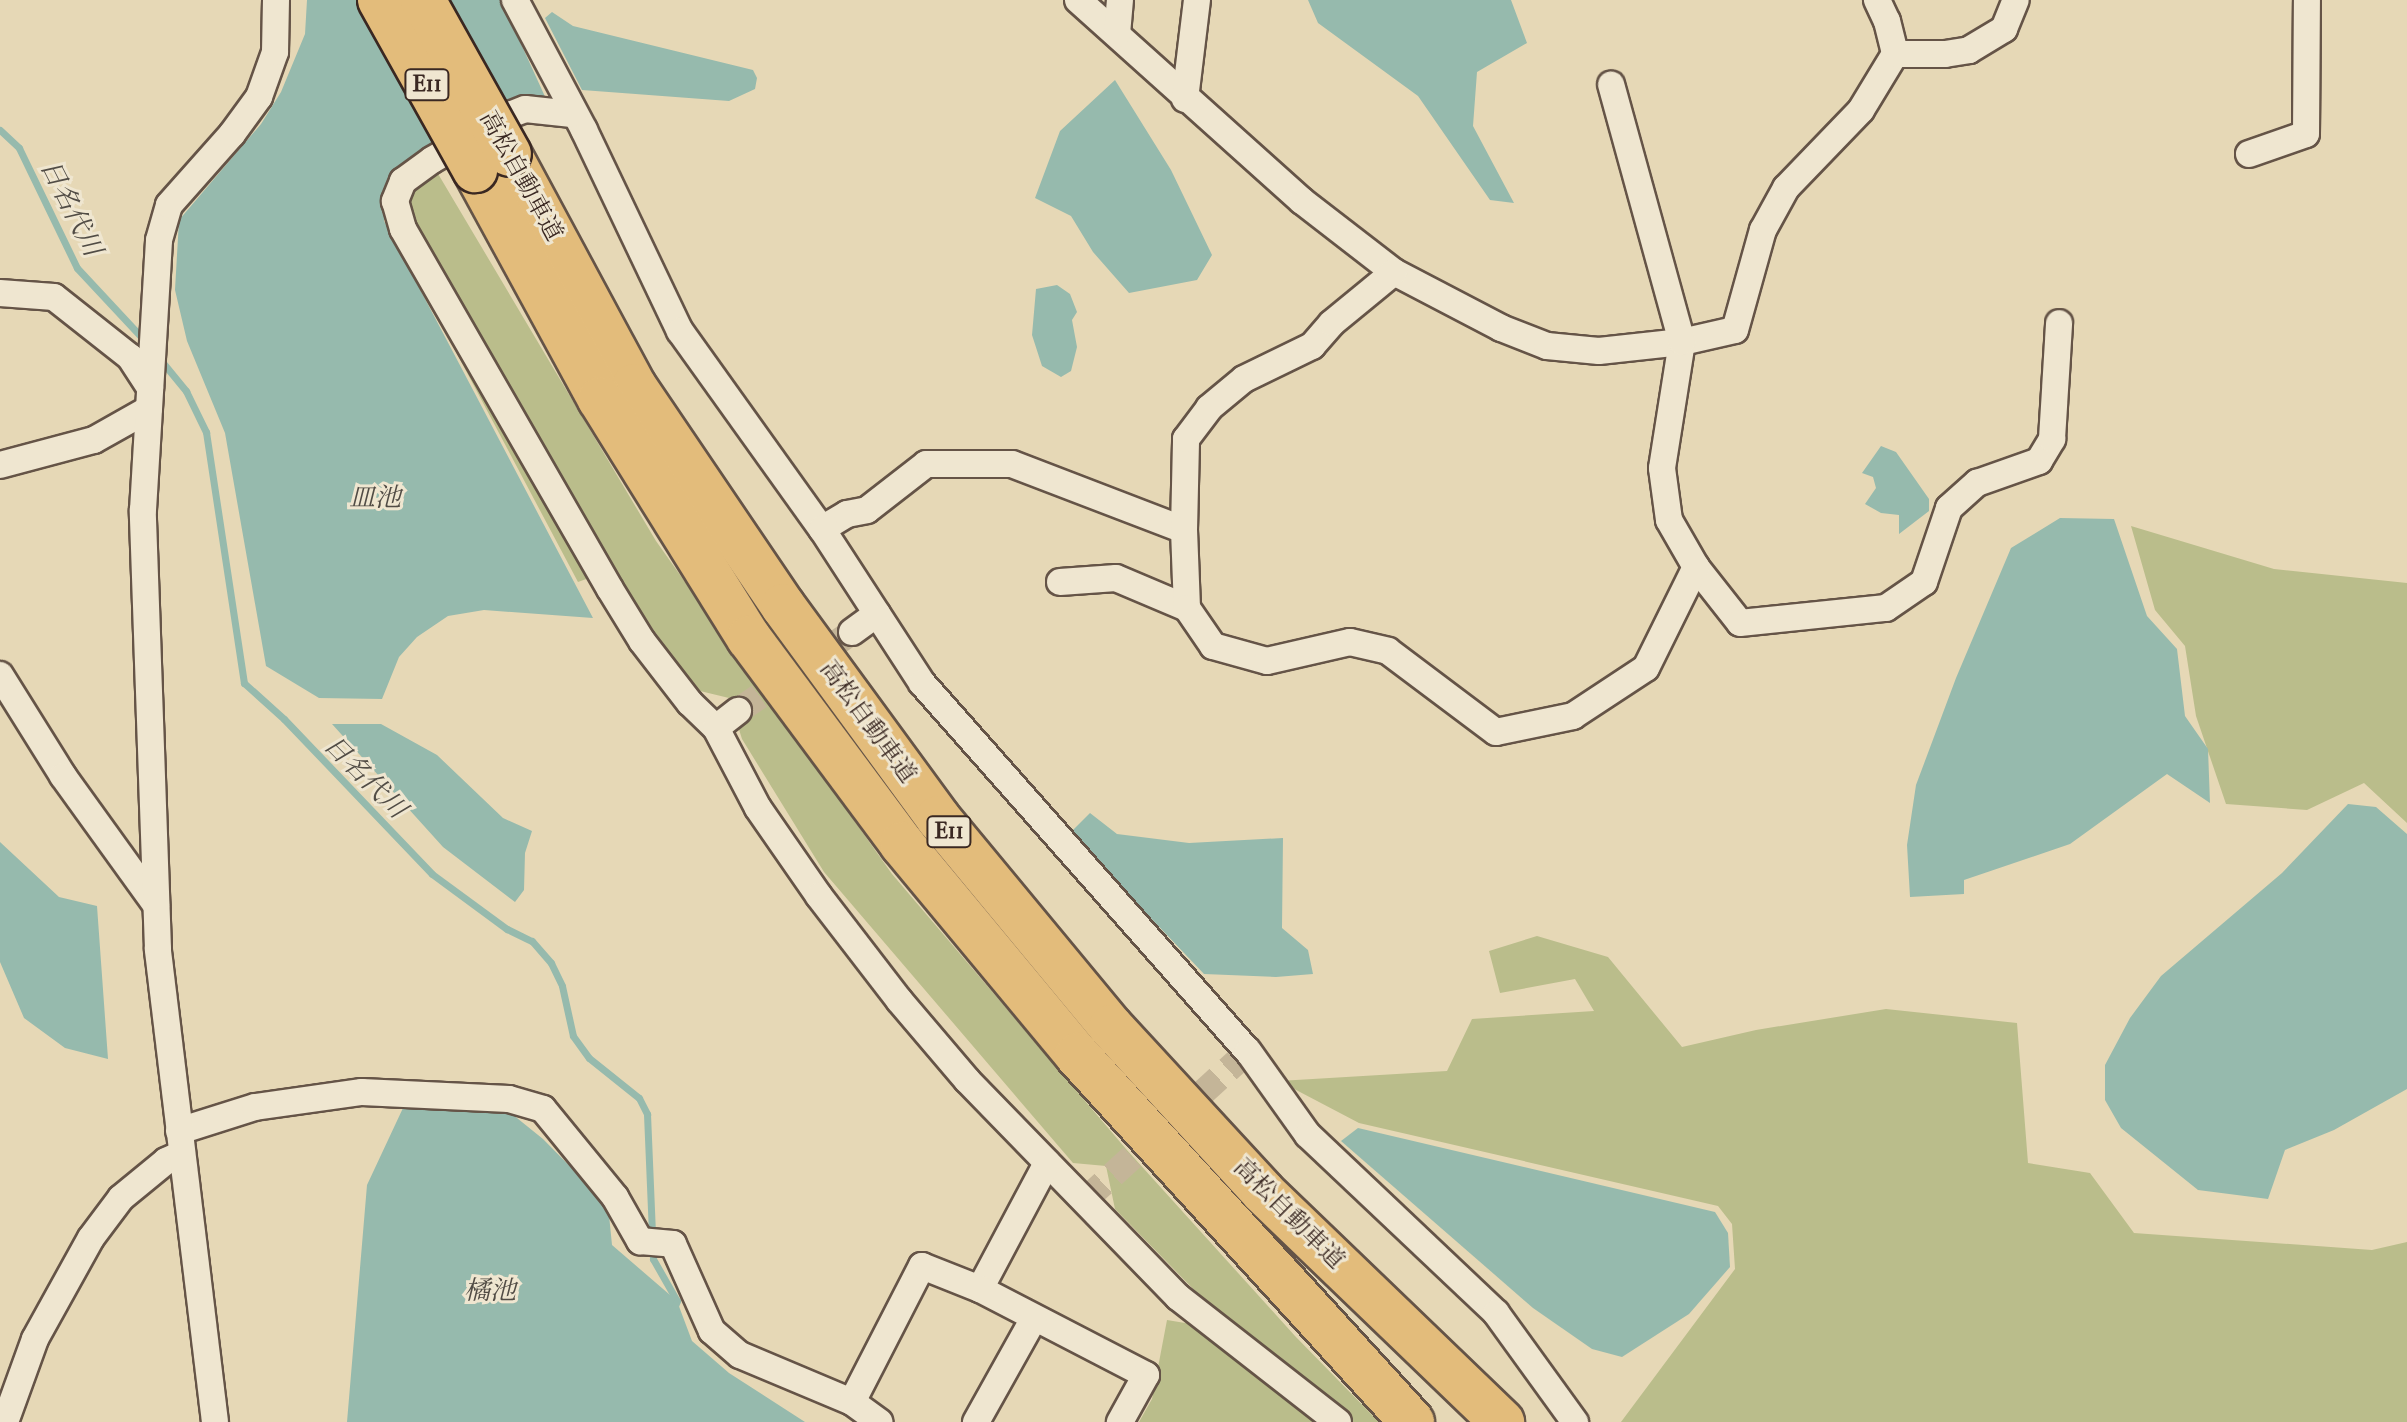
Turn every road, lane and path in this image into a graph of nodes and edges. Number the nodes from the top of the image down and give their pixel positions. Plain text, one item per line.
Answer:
1 (276, 0) edge
2 (380, 0) edge
3 (423, 0) edge
4 (515, 0) edge
5 (1078, 0) edge
6 (1120, 0) edge
7 (1197, 0) edge
8 (1877, 0) edge
9 (2016, 0) edge
10 (2307, 0) edge
11 (1117, 34) junction
12 (1895, 54) junction
13 (1611, 85) dead end
14 (1185, 99) junction
15 (572, 114) junction
16 (2249, 154) dead end
17 (492, 162) junction
18 (1394, 272) junction
19 (0, 293) edge
20 (2059, 323) dead end
21 (1682, 342) junction
22 (150, 387) junction
23 (0, 465) edge
24 (822, 529) junction
25 (1184, 530) junction
26 (1696, 567) junction
27 (1060, 582) dead end
28 (1187, 608) junction
29 (877, 614) junction
30 (852, 632) tunnel mouth
31 (0, 675) edge
32 (738, 711) tunnel mouth
33 (716, 728) junction
34 (156, 905) junction
35 (181, 1143) junction
36 (1047, 1163) junction
37 (980, 1289) junction
38 (1033, 1320) junction
39 (852, 1402) junction
40 (5, 1422) edge
41 (215, 1422) edge
42 (880, 1422) edge
43 (976, 1422) edge
44 (1120, 1422) edge
45 (1338, 1422) edge
46 (1412, 1422) edge
47 (1502, 1422) edge
48 (1575, 1422) edge

1 - 22 street
2 - 17 highway, 高松自動車道 / E11, bridge
3 - 17 highway, 高松自動車道 / E11, bridge
4 - 15 street
5 - 11 street
6 - 11 street
7 - 14 street
8 - 12 street
9 - 12 street
10 - 16 street
11 - 14 street
12 - 21 street
13 - 21 street
14 - 18 street
15 - 24 street
15 - 33 street
17 - 46 highway, 高松自動車道 / E11
17 - 47 highway, 高松自動車道 / E11
18 - 21 street
18 - 25 street
19 - 22 street
20 - 26 street
21 - 26 street
22 - 23 street
22 - 34 street
24 - 25 street
24 - 29 street
25 - 28 street
26 - 28 street
27 - 28 street
29 - 30 street
29 - 48 street
31 - 34 street
32 - 33 street
33 - 36 street
34 - 35 street
35 - 39 street
35 - 40 street
35 - 41 street
36 - 37 street
36 - 45 street
37 - 38 street
37 - 39 street
38 - 43 street
38 - 44 street
39 - 42 street

